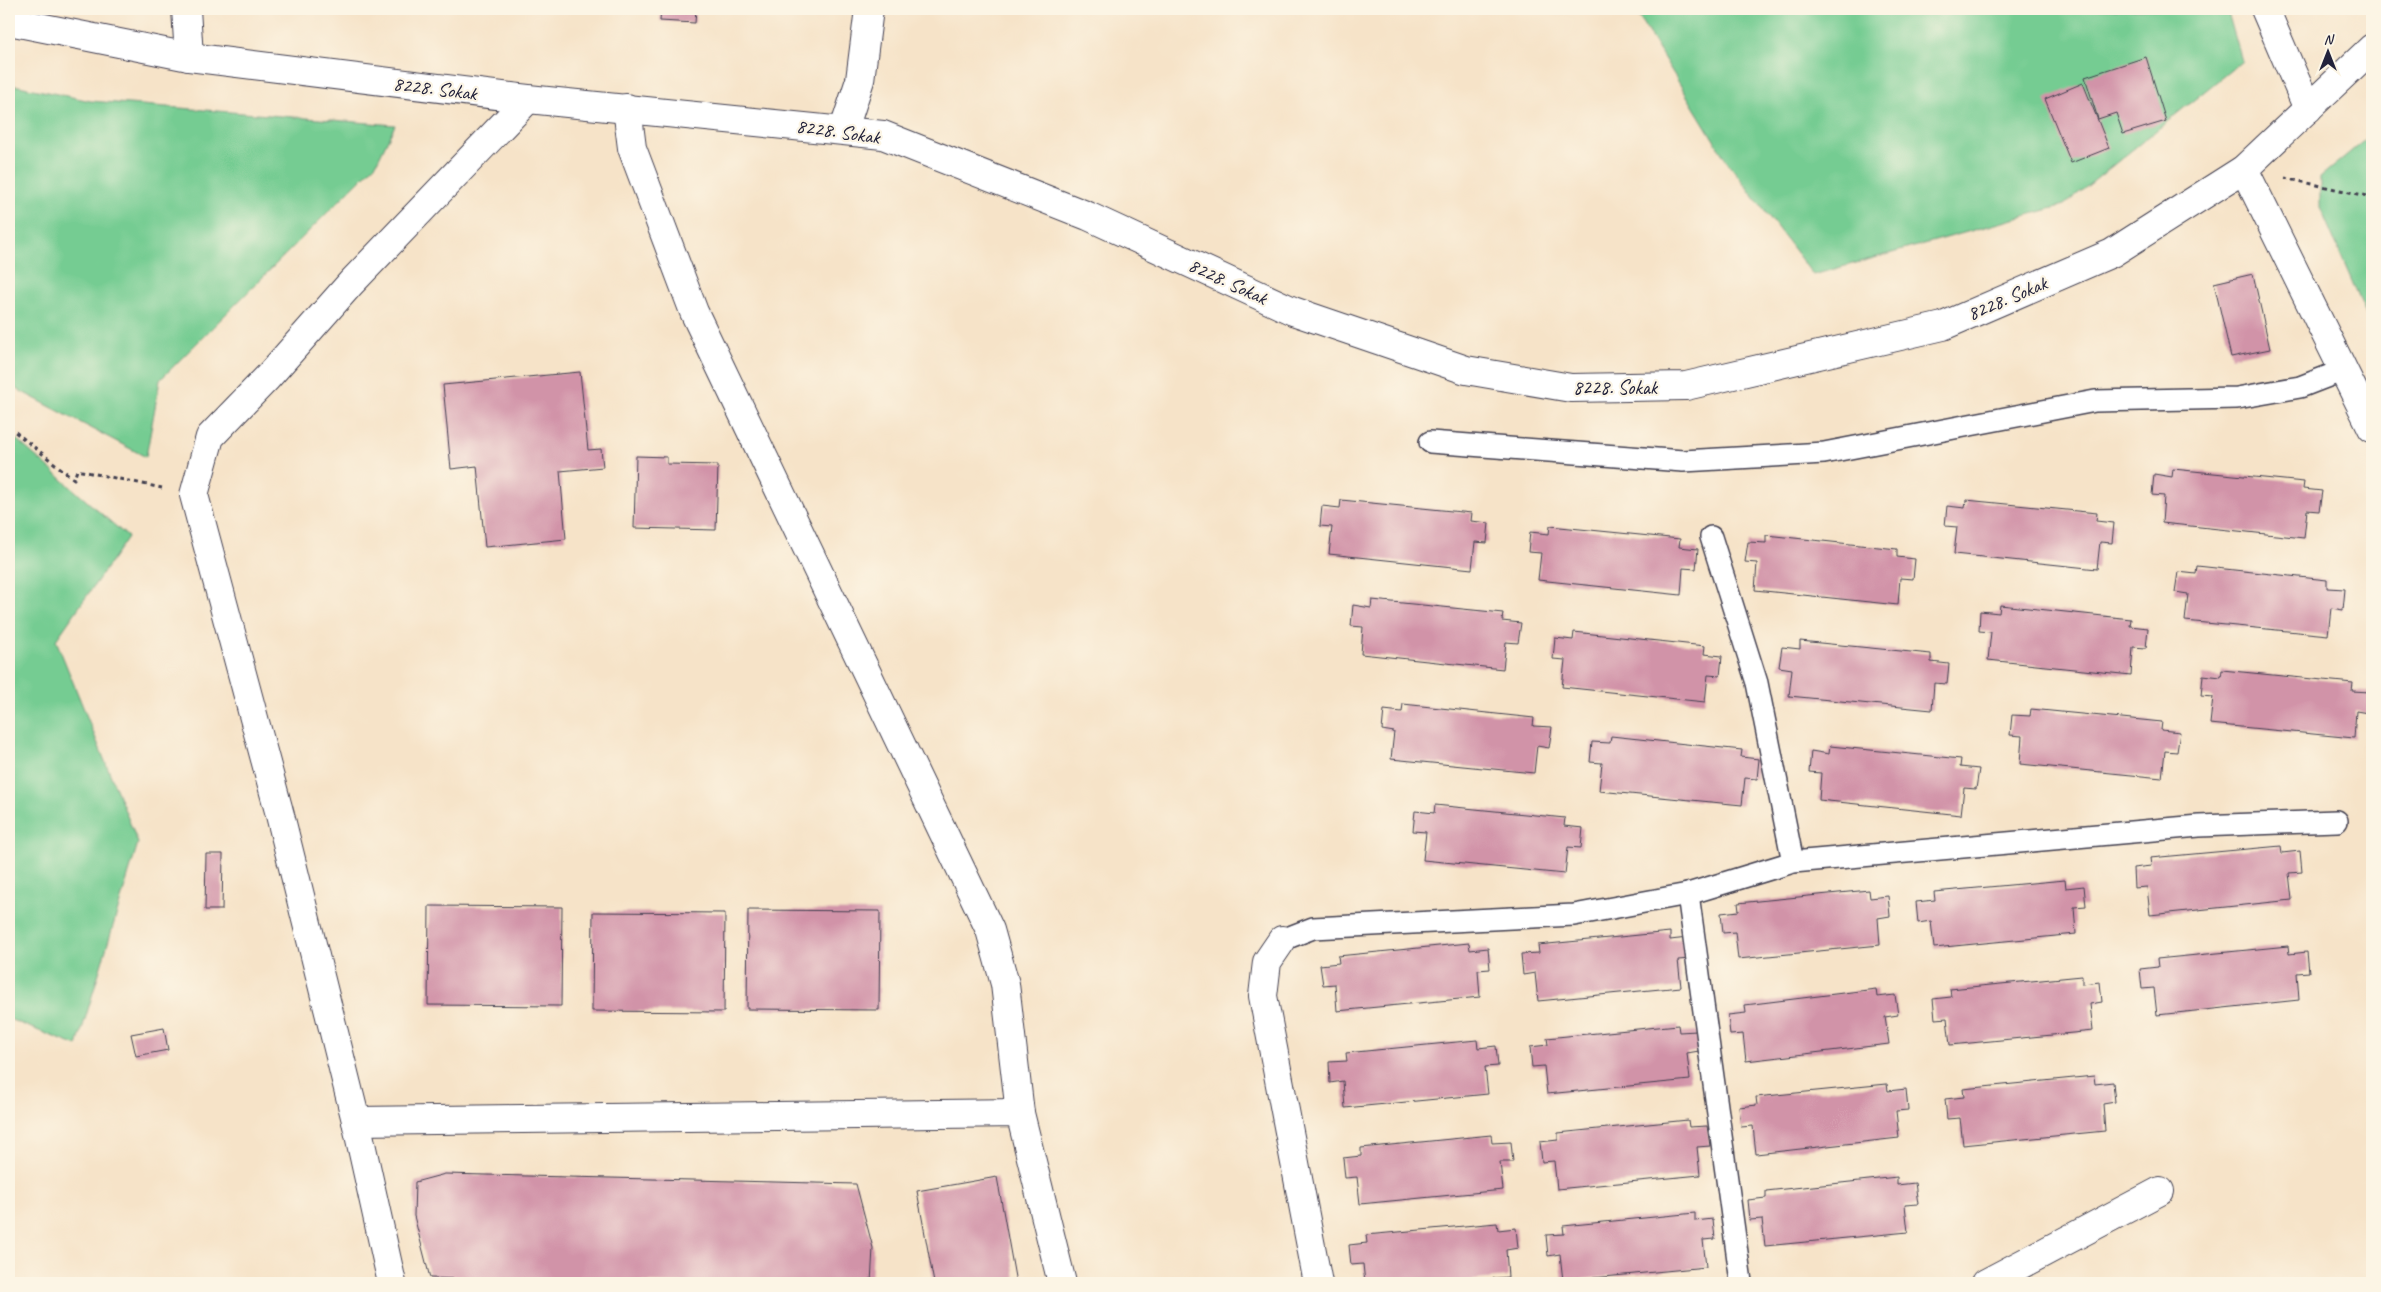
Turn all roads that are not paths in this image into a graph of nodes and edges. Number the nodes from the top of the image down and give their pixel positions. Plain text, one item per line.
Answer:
1 (186, 9) edge
2 (869, 9) edge
3 (2265, 9) edge
4 (9, 21) edge
5 (2372, 48) edge
6 (189, 57) junction
7 (528, 99) junction
8 (627, 108) junction
9 (2308, 109) junction
10 (844, 129) junction
11 (2244, 169) junction
12 (2344, 370) junction
13 (2372, 428) edge
14 (1430, 442) dead end
15 (1710, 537) dead end
16 (2337, 821) dead end
17 (1793, 862) junction
18 (1688, 894) junction
19 (1282, 940) joint
20 (1020, 1113) junction
21 (356, 1121) junction
22 (2160, 1191) dead end
23 (1741, 1282) dead end
24 (392, 1283) edge
25 (1062, 1283) edge
26 (1318, 1283) edge
27 (1986, 1283) edge

1 - 6 street
2 - 10 street
3 - 9 street
4 - 6 street, 8228. Sokak
5 - 9 street, 8228. Sokak
6 - 7 street, 8228. Sokak
7 - 8 street, 8228. Sokak
7 - 21 street
8 - 10 street, 8228. Sokak
8 - 20 street
9 - 11 street, 8228. Sokak
10 - 11 street, 8228. Sokak
11 - 12 street
12 - 13 street
12 - 14 lane
15 - 17 lane
16 - 17 lane
17 - 18 lane
18 - 19 lane
18 - 23 lane
19 - 26 street
20 - 21 street
20 - 25 street
21 - 24 street
22 - 27 street

